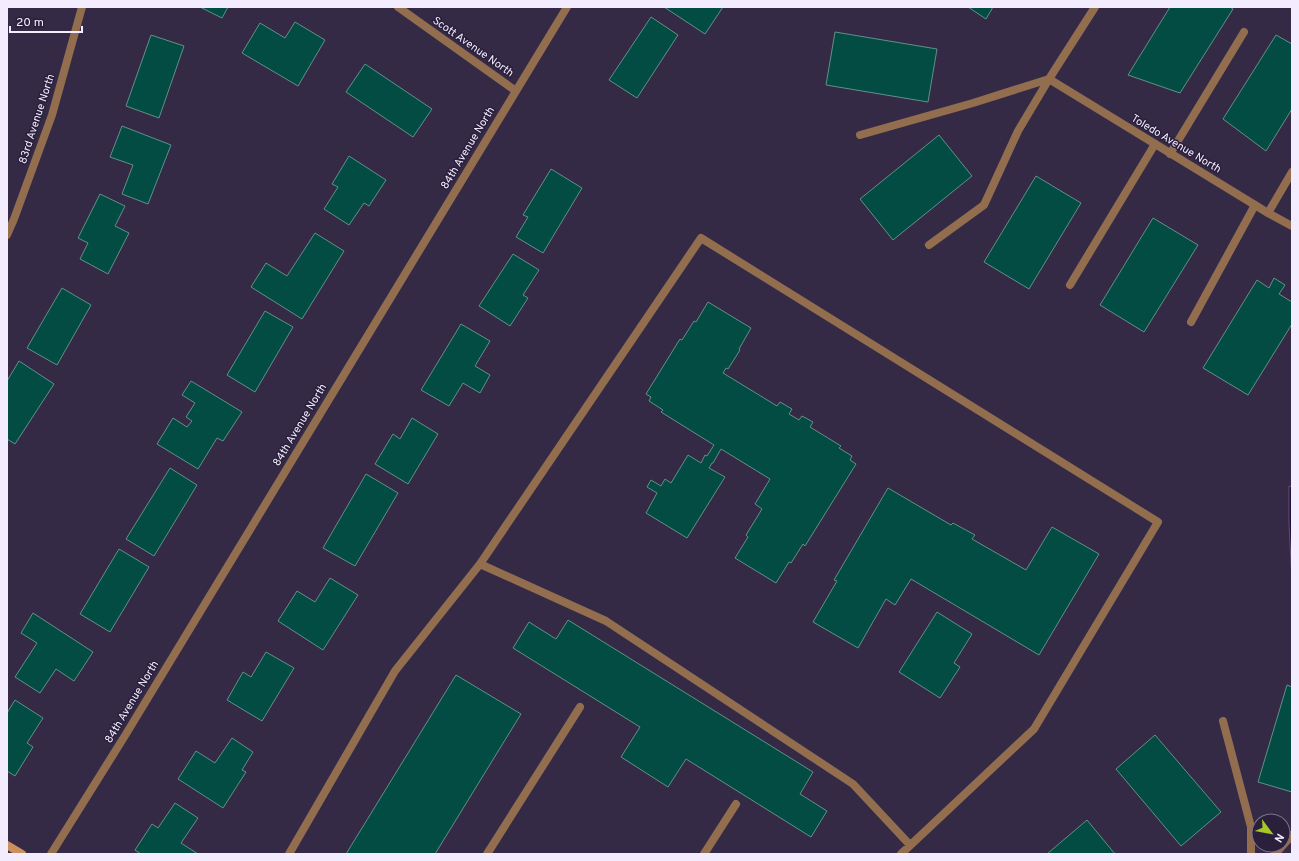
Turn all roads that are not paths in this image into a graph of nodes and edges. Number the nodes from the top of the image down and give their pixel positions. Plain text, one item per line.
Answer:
1 (82, 7) edge
2 (398, 7) edge
3 (567, 7) edge
4 (1095, 7) edge
5 (1244, 32) dead end
6 (1049, 79) junction
7 (516, 91) junction
8 (860, 135) dead end
9 (1155, 144) junction
10 (1170, 154) junction
11 (1292, 172) edge
12 (1255, 205) junction
13 (1268, 214) junction
14 (1292, 226) edge
15 (7, 235) edge
16 (929, 245) dead end
17 (1070, 285) dead end
18 (1191, 322) dead end
19 (480, 564) junction
20 (580, 707) dead end
21 (1223, 721) dead end
22 (736, 804) dead end
23 (1292, 835) edge
24 (7, 845) edge
25 (910, 845) junction
26 (22, 854) edge
27 (51, 854) edge
28 (288, 854) edge
29 (487, 854) edge
30 (704, 854) edge
31 (901, 854) edge
32 (1251, 854) edge
33 (1275, 854) edge

1 - 15 street, 83rd Avenue North
2 - 7 street, Scott Avenue North
3 - 7 street, 84th Avenue North
4 - 6 street
5 - 10 street
6 - 8 street
6 - 9 street, Toledo Avenue North
6 - 16 street
7 - 27 street, 84th Avenue North
9 - 10 street, Toledo Avenue North
9 - 17 street
10 - 12 street, Toledo Avenue North
11 - 13 street
12 - 13 street, Toledo Avenue North
12 - 18 street
13 - 14 street, Toledo Avenue North
19 - 25 street
19 - 25 street
19 - 28 street
20 - 29 street
21 - 32 street
22 - 30 street
23 - 33 street
24 - 26 street
25 - 31 street

